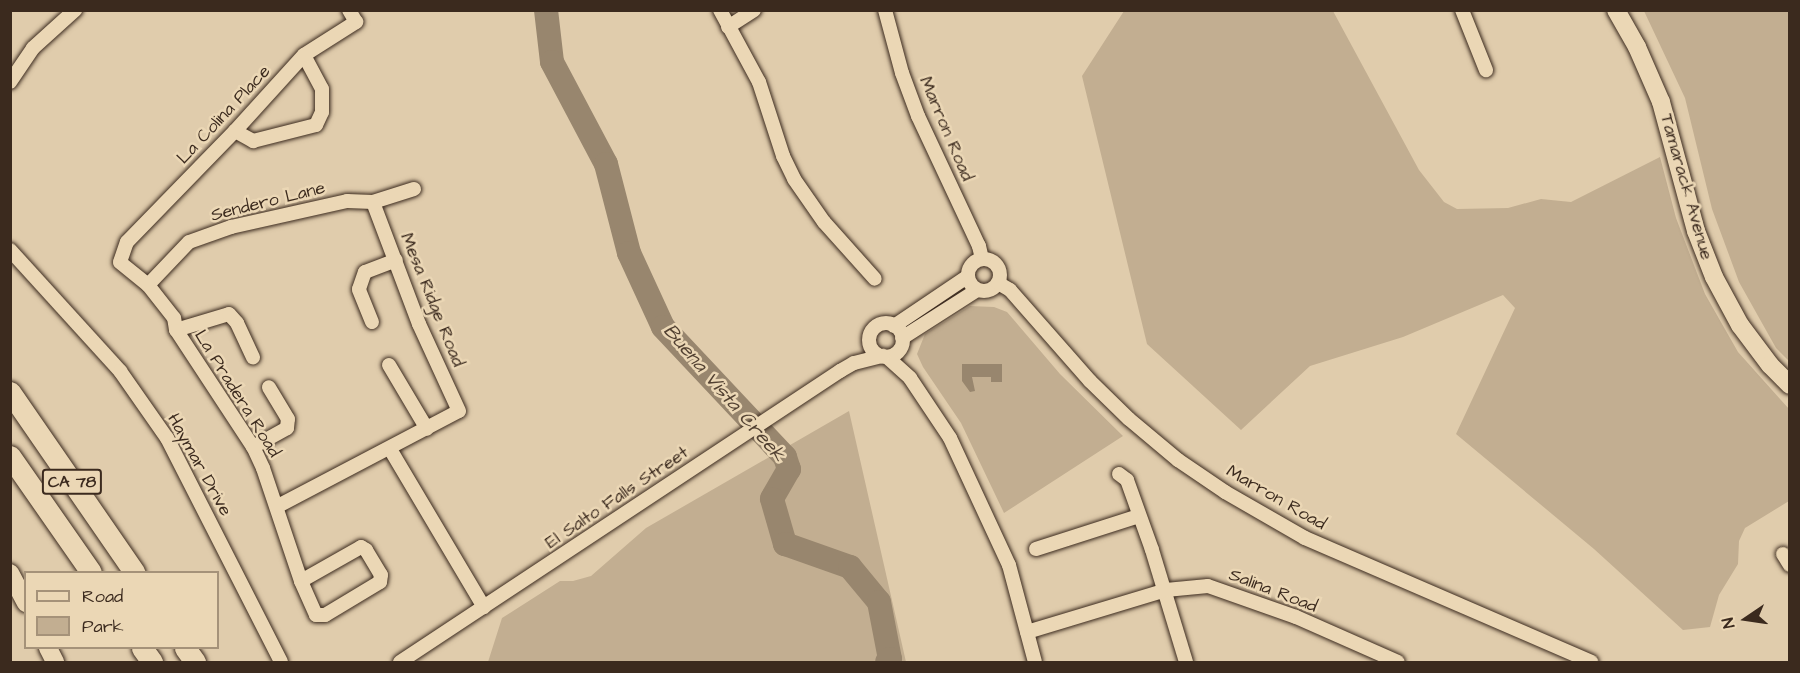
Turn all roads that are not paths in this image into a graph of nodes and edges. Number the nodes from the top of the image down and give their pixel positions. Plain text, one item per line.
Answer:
1 (75, 10) edge
2 (720, 10) edge
3 (754, 10) edge
4 (885, 10) edge
5 (1462, 10) edge
6 (1616, 10) edge
7 (352, 16) edge
8 (728, 27) junction
9 (304, 55) junction
10 (1486, 70) dead end
11 (10, 82) edge
12 (235, 131) junction
13 (414, 189) dead end
14 (373, 202) junction
15 (127, 242) joint
16 (10, 250) edge
17 (982, 259) junction
18 (396, 260) junction
19 (967, 277) junction
20 (875, 279) dead end
21 (998, 283) junction
22 (147, 285) junction
23 (977, 290) junction
24 (372, 322) dead end
25 (894, 326) junction
26 (176, 330) junction
27 (869, 341) junction
28 (902, 343) junction
29 (885, 356) junction
30 (253, 358) dead end
31 (854, 363) junction
32 (389, 364) dead end
33 (910, 378) junction
34 (1790, 385) edge
35 (269, 387) dead end
36 (10, 392) edge
37 (427, 429) junction
38 (253, 447) junction
39 (390, 449) junction
40 (10, 456) edge
41 (1119, 474) dead end
42 (278, 507) junction
43 (1139, 516) junction
44 (1036, 549) dead end
45 (90, 571) edge
46 (133, 571) edge
47 (10, 573) edge
48 (301, 581) junction
49 (1166, 590) junction
50 (24, 599) edge
51 (484, 608) junction
52 (1027, 632) junction
53 (48, 649) edge
54 (143, 649) edge
55 (186, 649) edge
56 (1186, 662) edge
57 (55, 663) edge
58 (152, 663) edge
59 (195, 663) edge
60 (281, 663) edge
61 (400, 663) edge
62 (1035, 663) edge
63 (1398, 663) edge
64 (1591, 663) edge

1 - 11 street
2 - 8 street
3 - 8 street
4 - 17 street, Marron Road
5 - 10 street
6 - 34 main road, Tamarack Avenue
7 - 9 street, La Colina Place
8 - 20 street
9 - 12 street, La Colina Place
9 - 12 street
12 - 15 street, La Colina Place
13 - 14 street, Sendero Lane
14 - 18 street, Mesa Ridge Road
14 - 22 street, Sendero Lane
15 - 22 street, La Pradera Road
16 - 60 street, Haymar Drive
17 - 19 street
17 - 21 street
18 - 24 street
18 - 37 street, Mesa Ridge Road
19 - 23 street
19 - 25 street
21 - 23 street
21 - 64 street, Marron Road
22 - 26 street, La Pradera Road
23 - 28 street
25 - 27 street
25 - 28 street
26 - 30 street
26 - 38 street, La Pradera Road
27 - 29 street
27 - 31 street, El Salto Falls Street
28 - 29 street
28 - 33 street
29 - 31 street, El Salto Falls Street
29 - 33 street
31 - 51 street, El Salto Falls Street
32 - 37 street
33 - 52 street
35 - 38 street
36 - 46 highway, CA 78
37 - 39 street
38 - 42 street, La Pradera Road
39 - 42 street
39 - 51 street
40 - 45 highway, CA 78
41 - 43 street
42 - 48 street, La Pradera Road
43 - 44 street
43 - 49 street
47 - 50 main road
48 - 48 street, La Pradera Road
49 - 52 street, Salina Road
49 - 56 street
49 - 63 street, Salina Road
51 - 61 street, El Salto Falls Street
52 - 62 street
53 - 57 main road
54 - 58 highway
55 - 59 highway

